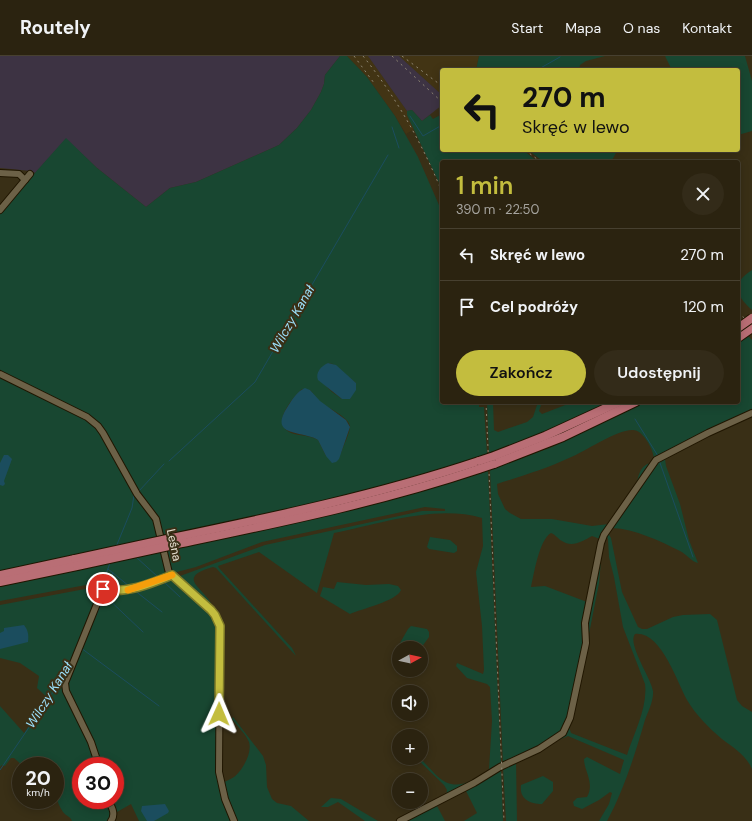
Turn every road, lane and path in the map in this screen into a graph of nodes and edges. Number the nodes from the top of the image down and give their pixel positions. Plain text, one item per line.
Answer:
1 (0, 173) edge
2 (30, 174) dead end
3 (25, 180) junction
4 (0, 210) edge
5 (752, 318) edge
6 (752, 328) edge
7 (740, 334) edge
8 (0, 374) edge
9 (615, 404) edge
10 (632, 404) edge
11 (752, 413) edge
12 (494, 460) junction
13 (76, 562) junction
14 (0, 575) edge
15 (172, 575) junction
16 (0, 582) edge
17 (96, 757) edge
18 (112, 809) edge
19 (111, 821) edge
20 (234, 821) edge
21 (400, 821) edge

1 - 3 street
2 - 3 street
3 - 4 street
5 - 7 highway, bridge
6 - 7 highway
8 - 15 street, Leśna
9 - 12 highway
10 - 12 highway
11 - 21 street
12 - 13 highway, bridge
13 - 14 highway
13 - 16 highway
15 - 17 street
15 - 20 street, Leśna
18 - 19 street

